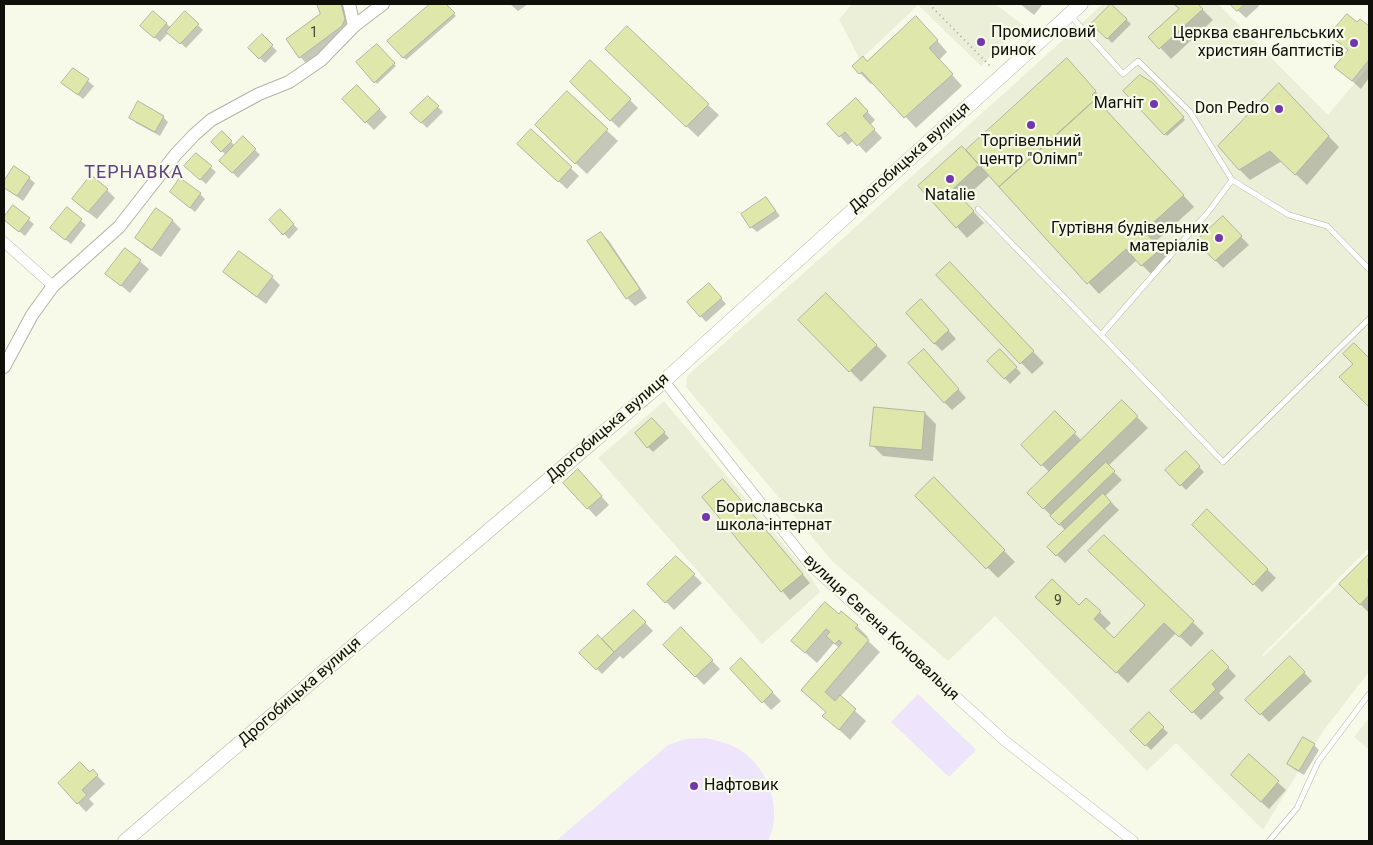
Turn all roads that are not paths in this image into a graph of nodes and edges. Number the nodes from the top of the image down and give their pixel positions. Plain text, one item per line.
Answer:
1 (349, 4) edge
2 (383, 4) edge
3 (1081, 4) edge
4 (1069, 15) junction
5 (354, 26) junction
6 (1232, 180) junction
7 (978, 209) dead end
8 (4, 242) edge
9 (1369, 269) edge
10 (53, 286) junction
11 (1369, 319) edge
12 (1100, 335) junction
13 (4, 366) edge
14 (664, 381) junction
15 (1369, 694) edge
16 (126, 841) edge
17 (1133, 841) edge
18 (1269, 841) edge

1 - 5 street
2 - 5 street
3 - 4 main road, Дрогобицька вулиця
4 - 6 lane
4 - 14 main road, Дрогобицька вулиця
5 - 10 street
6 - 9 lane
6 - 12 lane
7 - 12 lane
8 - 10 street
10 - 13 street
11 - 12 lane
14 - 16 main road, Дрогобицька вулиця
14 - 17 street, вулиця Євгена Коновальця
15 - 18 lane

